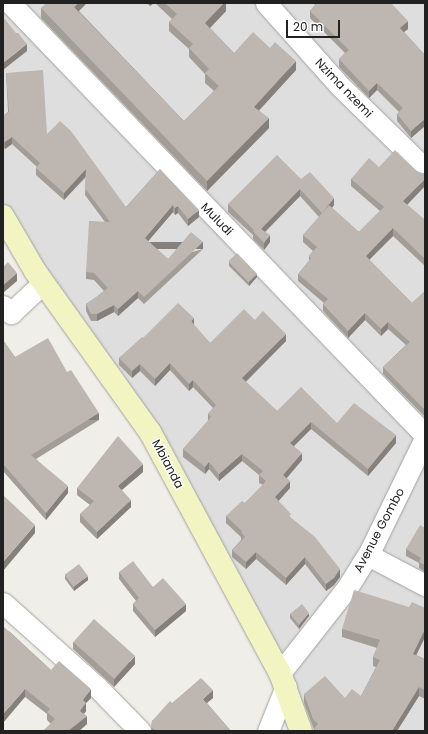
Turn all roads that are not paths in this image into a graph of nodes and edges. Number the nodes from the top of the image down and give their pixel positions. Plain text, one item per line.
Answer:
1 (10, 3) edge
2 (266, 3) edge
3 (425, 169) edge
4 (3, 216) edge
5 (43, 283) junction
6 (6, 314) edge
7 (425, 435) edge
8 (425, 438) edge
9 (368, 555) junction
10 (425, 585) edge
11 (3, 603) edge
12 (283, 679) junction
13 (140, 731) edge
14 (268, 731) edge
15 (301, 731) edge

1 - 7 street, Muludi
2 - 3 street, Nzima nzemi
4 - 5 street, Mbianda
5 - 6 street
5 - 12 street, Mbianda
8 - 9 street, Avenue Gombo
9 - 10 street
9 - 12 street, Avenue Gombo
11 - 13 street
12 - 14 street, Avenue Gombo
12 - 15 street, Mbianda

